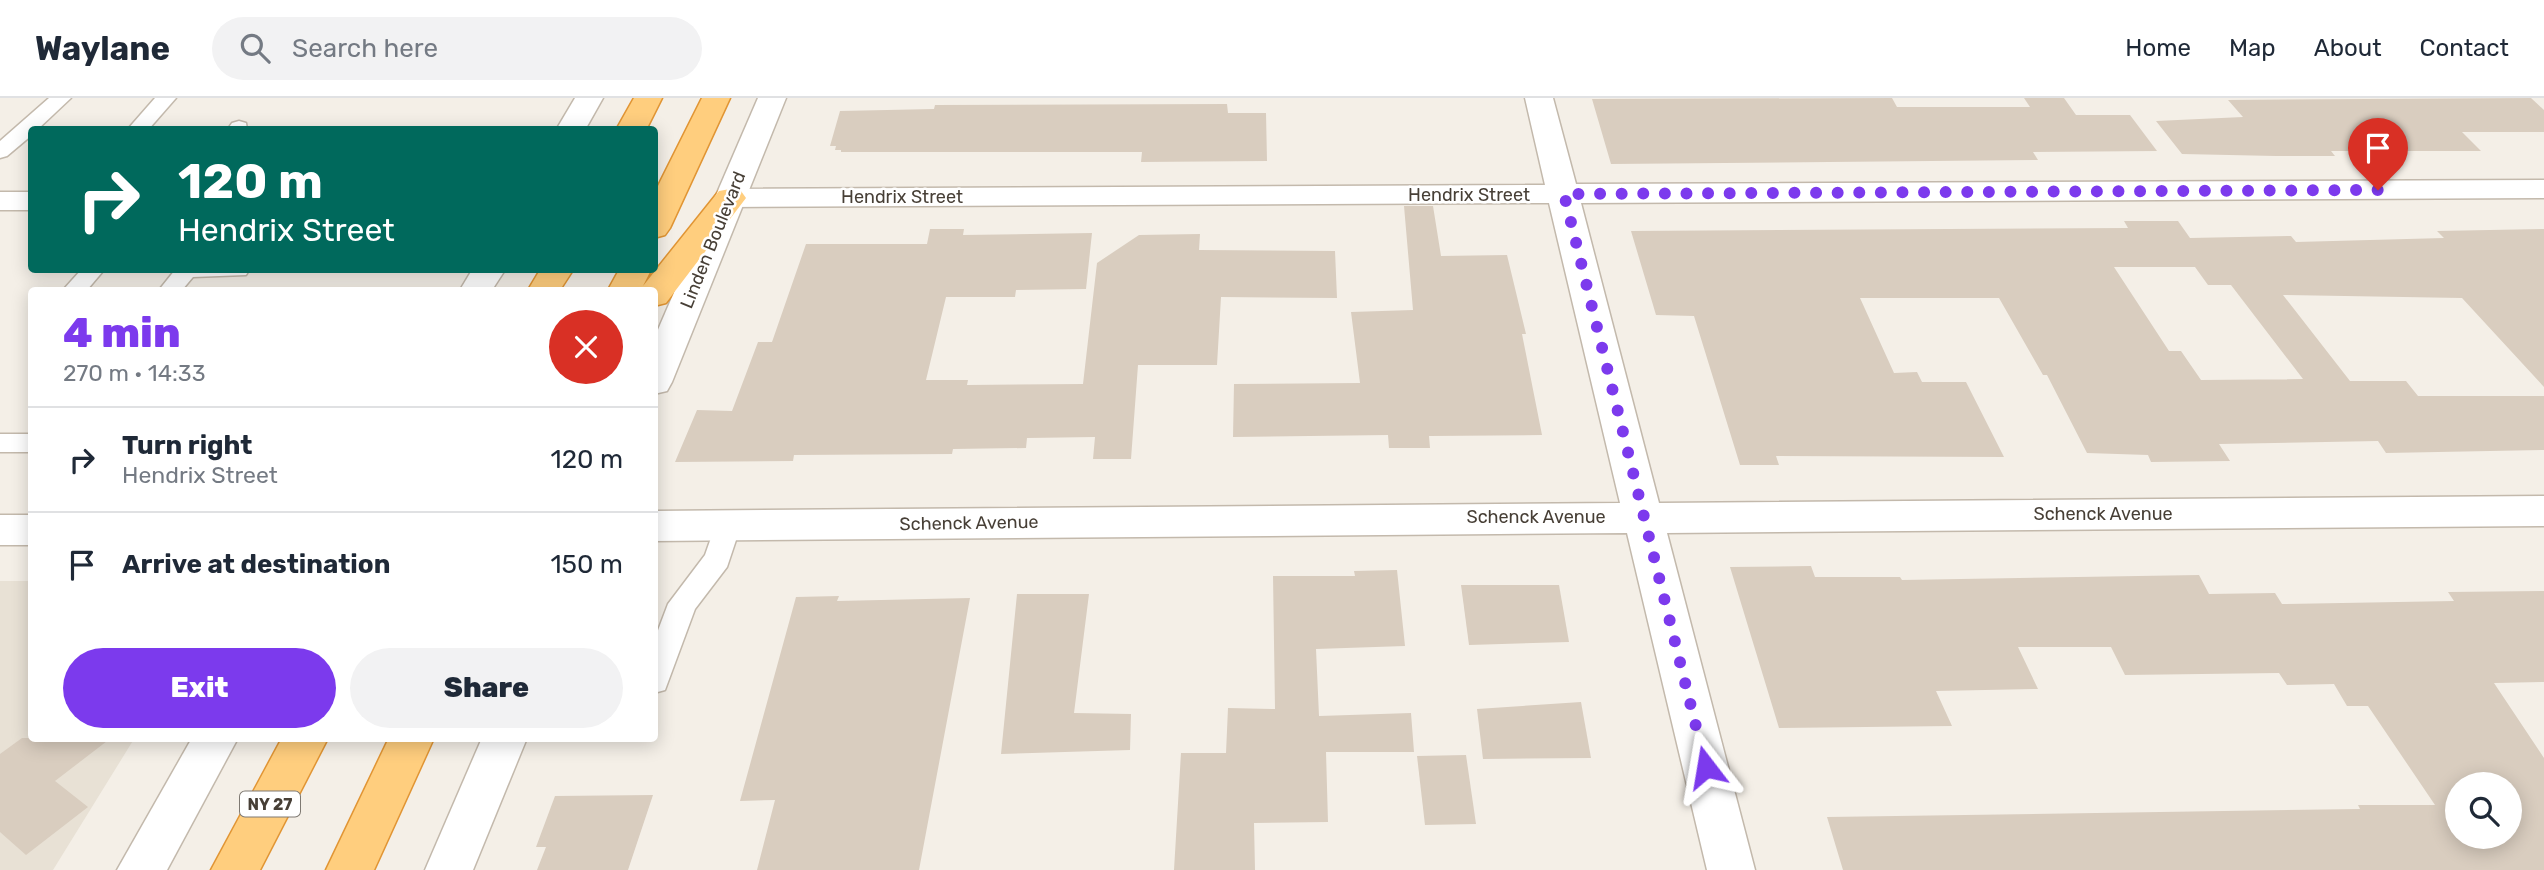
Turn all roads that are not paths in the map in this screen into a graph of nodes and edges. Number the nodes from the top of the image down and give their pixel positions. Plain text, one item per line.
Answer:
1 (61, 98) edge
2 (166, 98) edge
3 (589, 98) edge
4 (648, 98) edge
5 (716, 98) edge
6 (772, 98) edge
7 (1539, 98) edge
8 (29, 126) edge
9 (140, 126) edge
10 (572, 126) edge
11 (633, 126) edge
12 (28, 127) edge
13 (0, 152) edge
14 (2544, 189) edge
15 (1564, 194) junction
16 (730, 198) junction
17 (0, 201) edge
18 (28, 201) edge
19 (658, 220) edge
20 (90, 273) edge
21 (184, 273) edge
22 (77, 287) edge
23 (173, 287) edge
24 (658, 290) edge
25 (658, 372) edge
26 (0, 443) edge
27 (28, 443) edge
28 (2544, 511) edge
29 (1644, 517) junction
30 (728, 525) junction
31 (658, 526) edge
32 (0, 530) edge
33 (28, 530) edge
34 (658, 672) edge
35 (214, 742) edge
36 (304, 742) edge
37 (410, 742) edge
38 (503, 742) edge
39 (141, 870) edge
40 (235, 870) edge
41 (350, 870) edge
42 (449, 870) edge
43 (1731, 870) edge

1 - 8 lane
2 - 9 lane
3 - 10 street
4 - 11 highway
5 - 19 highway
6 - 16 street, Linden Boulevard
7 - 15 street
12 - 13 lane
14 - 15 street, Hendrix Street
15 - 16 street, Hendrix Street
15 - 29 street
16 - 24 highway
16 - 25 street, Linden Boulevard
17 - 18 street
20 - 22 lane
21 - 23 lane
26 - 27 lane
28 - 29 street, Schenck Avenue
29 - 30 street, Schenck Avenue
29 - 43 street
30 - 31 street, Schenck Avenue
30 - 34 lane
32 - 33 street
35 - 39 street
36 - 40 highway, NY 27
37 - 41 highway
38 - 42 street

